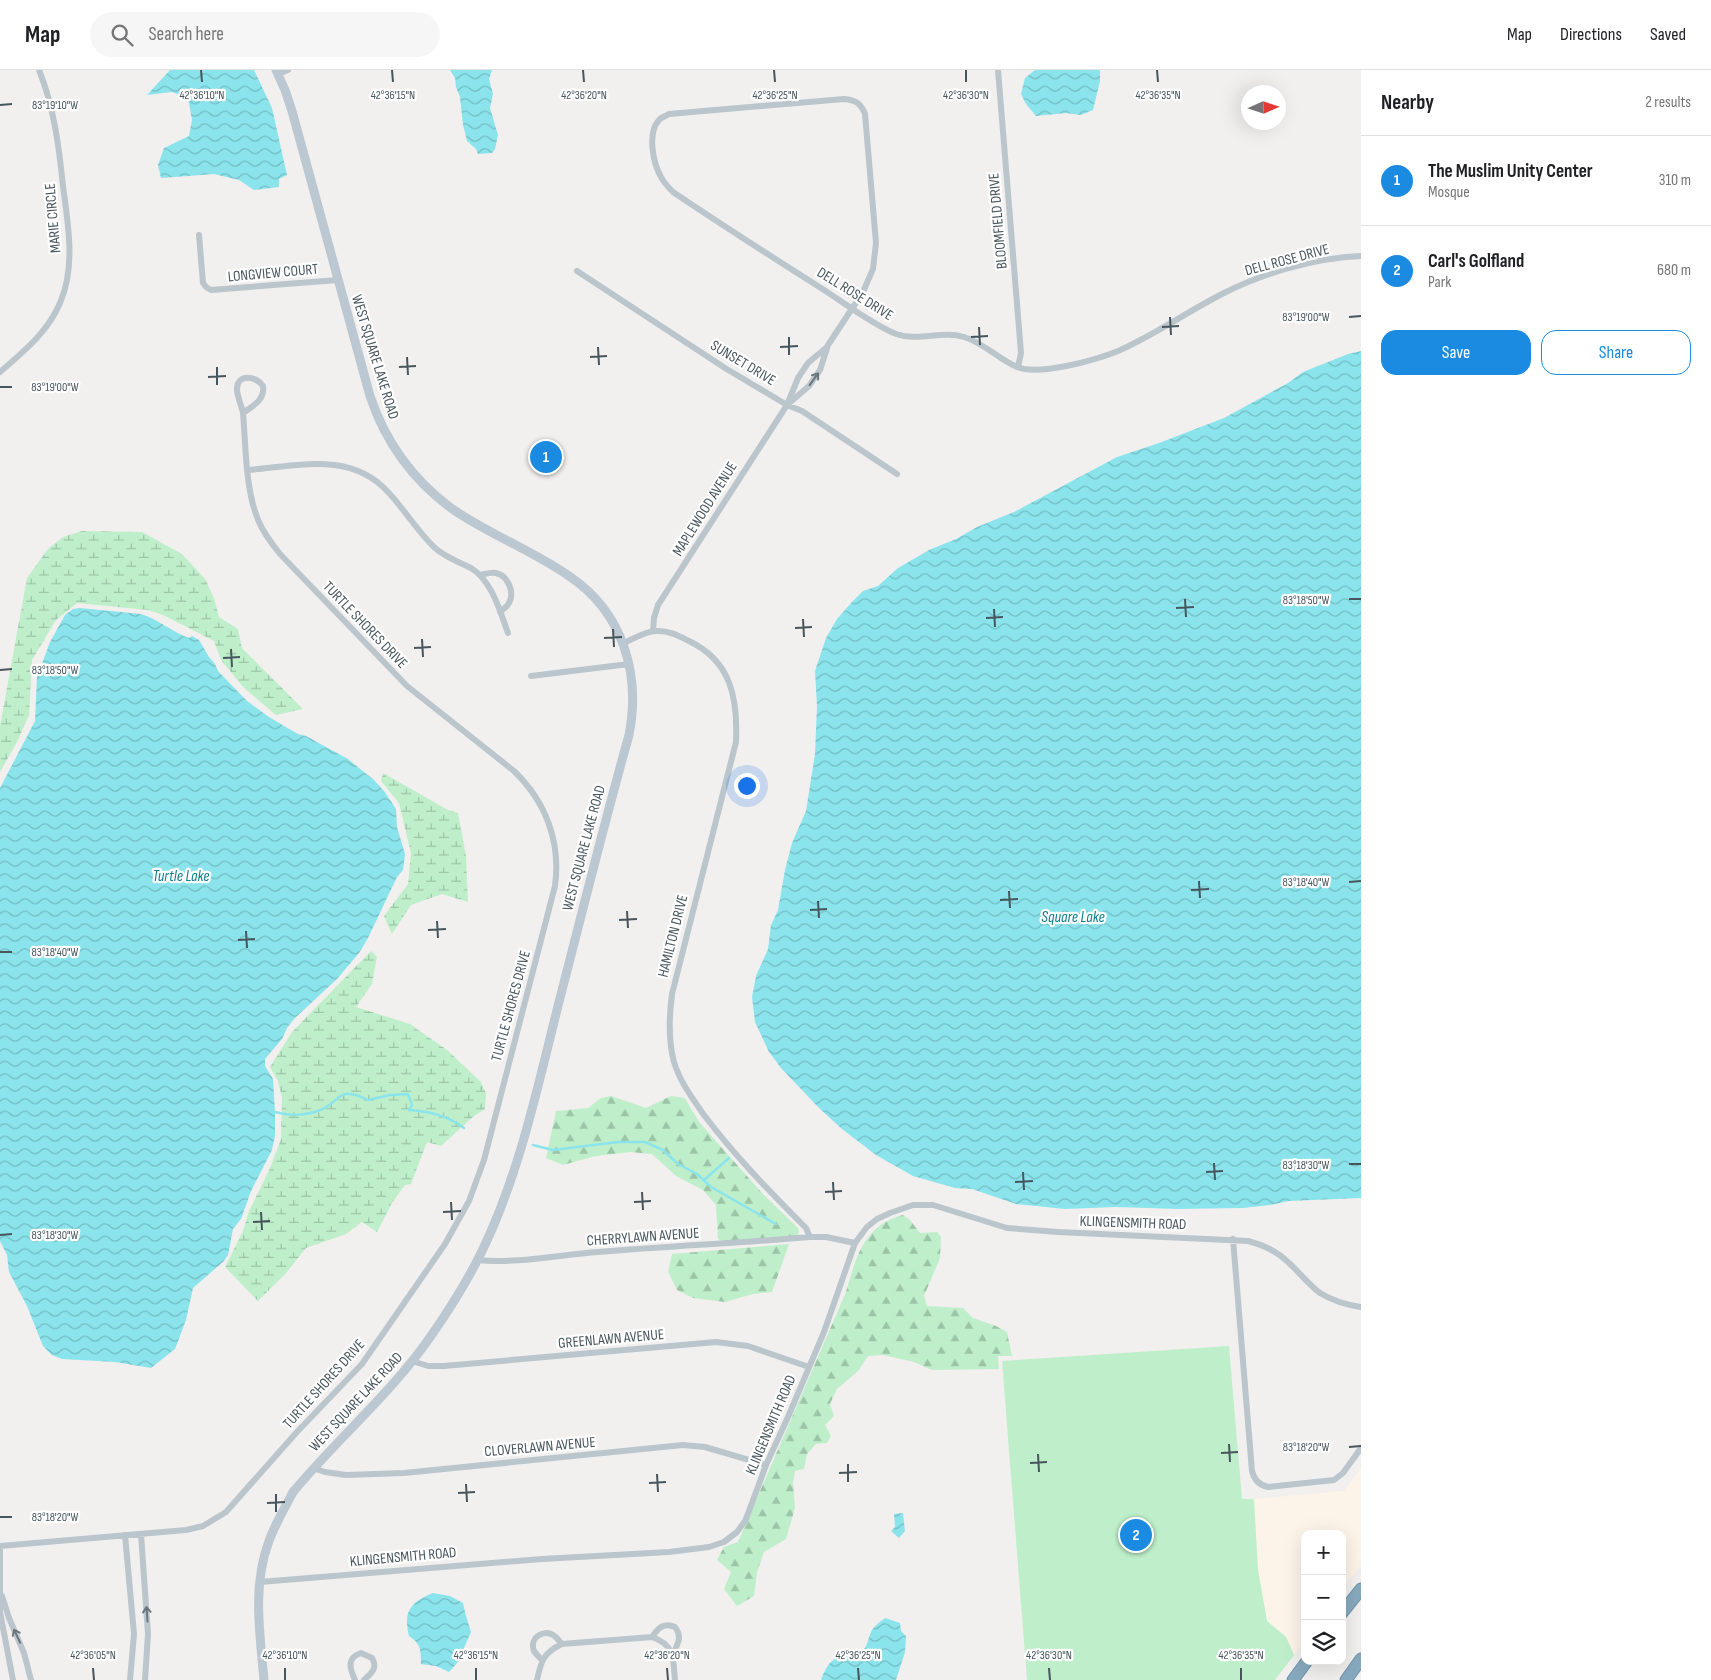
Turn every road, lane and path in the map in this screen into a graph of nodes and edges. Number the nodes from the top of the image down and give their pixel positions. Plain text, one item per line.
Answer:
1 (39, 70) edge
2 (288, 70) edge
3 (999, 71) edge
4 (277, 72) edge
5 (860, 104) joint
6 (199, 235) dead end
7 (1361, 256) edge
8 (577, 271) dead end
9 (338, 280) junction
10 (852, 308) junction
11 (828, 345) junction
12 (1018, 367) junction
13 (0, 372) edge
14 (787, 405) junction
15 (243, 413) junction
16 (248, 470) junction
17 (897, 474) dead end
18 (480, 575) junction
19 (500, 612) junction
20 (653, 631) junction
21 (508, 633) dead end
22 (624, 643) junction
23 (629, 664) junction
24 (531, 676) dead end
25 (810, 1237) junction
26 (1233, 1239) junction
27 (855, 1243) junction
28 (477, 1260) junction
29 (1361, 1307) edge
30 (412, 1361) junction
31 (809, 1367) junction
32 (1361, 1448) edge
33 (766, 1465) junction
34 (313, 1468) junction
35 (140, 1534) junction
36 (126, 1535) junction
37 (0, 1546) edge
38 (0, 1550) edge
39 (260, 1582) junction
40 (1361, 1589) edge
41 (1, 1593) edge
42 (1346, 1609) edge
43 (134, 1634) junction
44 (148, 1634) junction
45 (652, 1637) junction
46 (562, 1644) junction
47 (673, 1654) junction
48 (1361, 1659) edge
49 (542, 1660) junction
50 (1304, 1665) edge
51 (13, 1680) edge
52 (31, 1680) edge
53 (130, 1680) edge
54 (145, 1680) edge
55 (264, 1680) edge
56 (355, 1680) edge
57 (364, 1680) edge
58 (537, 1680) edge
59 (675, 1680) edge
60 (1293, 1680) edge
61 (1346, 1680) edge

1 - 13 street, MARIE CIRCLE
2 - 4 street
3 - 12 street, BLOOMFIELD DRIVE
4 - 9 street, WEST SQUARE LAKE ROAD
5 - 10 street, MAPLEWOOD AVENUE
5 - 10 street, DELL ROSE DRIVE
6 - 9 street, LONGVIEW COURT
7 - 12 street, DELL ROSE DRIVE
8 - 14 street, SUNSET DRIVE
9 - 22 street, WEST SQUARE LAKE ROAD
10 - 11 street, MAPLEWOOD AVENUE
10 - 12 street, DELL ROSE DRIVE
11 - 14 street, MAPLEWOOD AVENUE
14 -> 11 street, MAPLEWOOD AVENUE
14 - 17 street, SUNSET DRIVE
14 - 20 street, MAPLEWOOD AVENUE
15 - 15 street, TURTLE SHORES DRIVE
15 - 16 street, TURTLE SHORES DRIVE
16 - 18 street
16 - 35 street, TURTLE SHORES DRIVE
18 - 19 street
18 - 19 street
19 - 21 street
20 - 22 street
20 - 25 street, HAMILTON DRIVE
22 - 23 street, WEST SQUARE LAKE ROAD
23 - 24 street
23 - 28 street, WEST SQUARE LAKE ROAD
25 - 27 street
25 - 28 street, CHERRYLAWN AVENUE
26 - 27 street, KLINGENSMITH ROAD
26 - 29 street, KLINGENSMITH ROAD
26 - 32 street
27 - 31 street, KLINGENSMITH ROAD
28 - 30 street, WEST SQUARE LAKE ROAD
30 - 31 street, GREENLAWN AVENUE
30 - 34 street, WEST SQUARE LAKE ROAD
31 - 33 street, KLINGENSMITH ROAD
33 - 34 street, CLOVERLAWN AVENUE
33 - 39 street, KLINGENSMITH ROAD
34 - 39 street, WEST SQUARE LAKE ROAD
35 - 36 street, TURTLE SHORES DRIVE
44 -> 35 street
36 - 37 street, TURTLE SHORES DRIVE
36 - 43 street
38 - 41 street
39 - 55 street, WEST SQUARE LAKE ROAD
40 - 42 highway
41 - 51 street
52 -> 41 street
43 - 44 street
43 - 53 street
44 - 54 street
45 - 46 street
45 - 47 street
45 - 47 street
46 - 49 street
46 - 49 street
47 - 59 street
48 - 61 highway
49 - 58 street
50 - 60 highway
56 - 57 street

